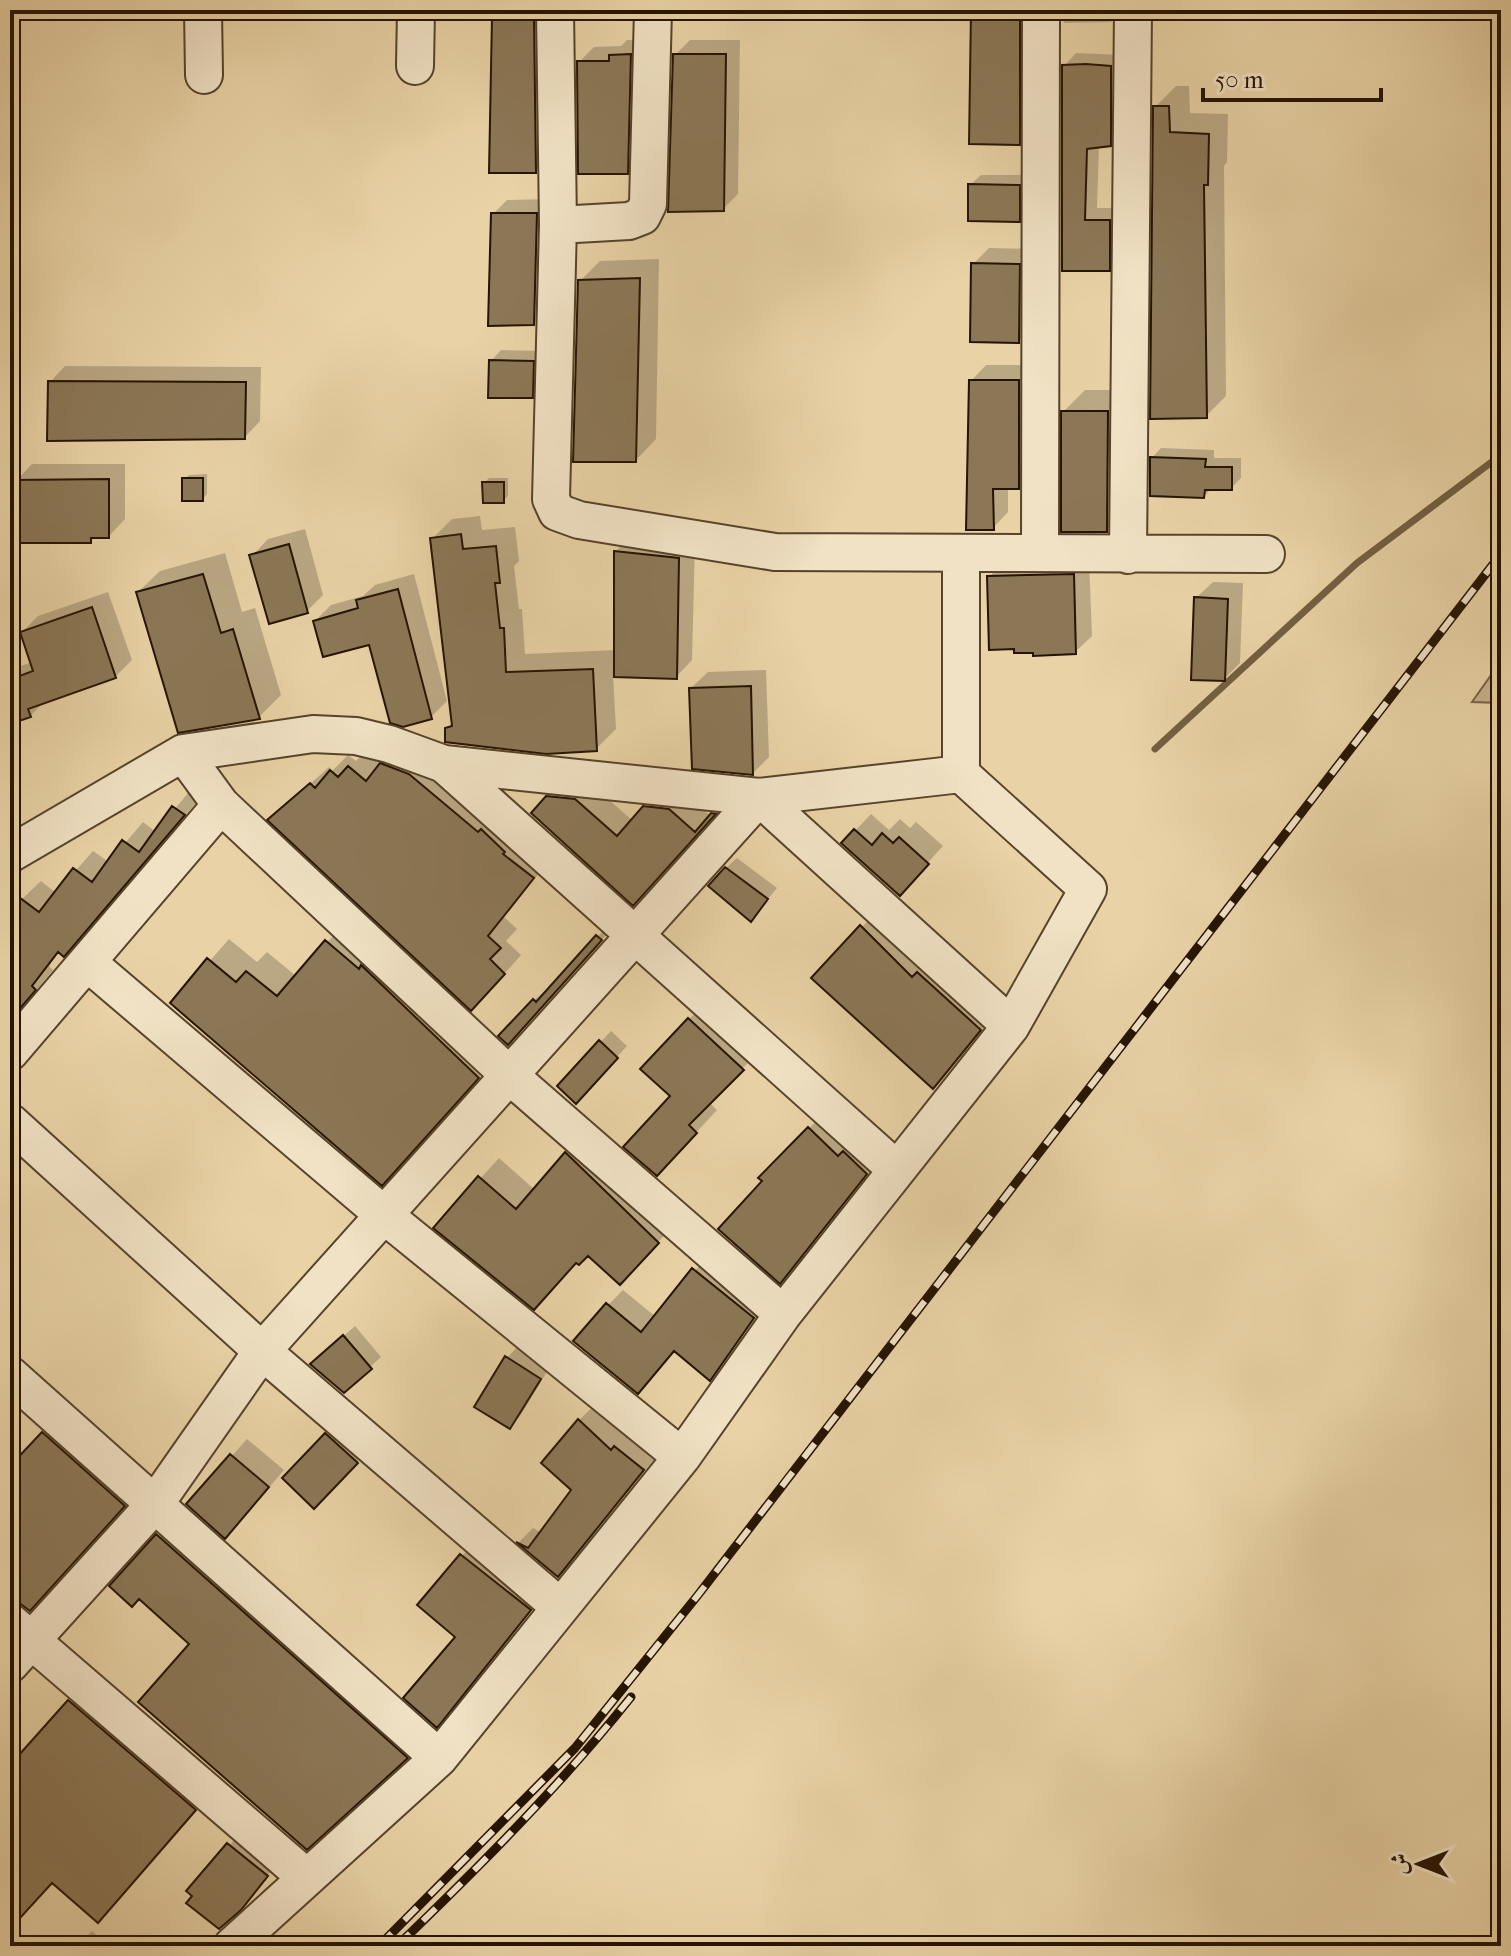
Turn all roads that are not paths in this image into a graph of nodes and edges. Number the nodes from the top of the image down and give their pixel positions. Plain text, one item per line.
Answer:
1 (203, 10) edge
2 (416, 10) edge
3 (555, 10) edge
4 (653, 10) edge
5 (1041, 10) edge
6 (1133, 10) edge
7 (415, 66) dead end
8 (204, 75) dead end
9 (558, 225) junction
10 (1040, 550) junction
11 (961, 554) junction
12 (1266, 554) dead end
13 (1128, 555) junction
14 (183, 753) junction
15 (444, 764) junction
16 (961, 774) junction
17 (759, 797) junction
18 (221, 805) junction
19 (10, 854) edge
20 (634, 936) junction
21 (88, 963) junction
22 (1011, 1026) junction
23 (10, 1052) edge
24 (509, 1075) junction
25 (10, 1122) edge
26 (897, 1170) junction
27 (384, 1215) junction
28 (783, 1314) junction
29 (262, 1351) junction
30 (10, 1375) edge
31 (682, 1457) junction
32 (155, 1504) junction
33 (560, 1607) junction
34 (17, 1642) edge
35 (439, 1758) junction
36 (307, 1878) junction
37 (232, 1946) edge

1 - 8 street
2 - 7 street
3 - 9 street
4 - 9 street
5 - 10 street
6 - 13 street
9 - 11 street
10 - 11 street
10 - 13 street
11 - 16 street
12 - 13 street
14 - 15 street
14 - 18 street
14 - 19 street
15 - 17 street
15 - 20 street
16 - 17 street
16 - 22 street
17 - 20 street
17 - 22 street
18 - 21 street
18 - 24 street
20 - 24 street
20 - 26 street
21 - 23 street
21 - 27 street
22 - 26 street
24 - 27 street
24 - 28 street
25 - 29 street
26 - 28 street
27 - 29 street
27 - 31 street
28 - 31 street
29 - 32 street
29 - 33 street
30 - 32 street
31 - 33 street
32 - 34 street
32 - 35 street
33 - 35 street
34 - 36 street
35 - 36 street
36 - 37 street

